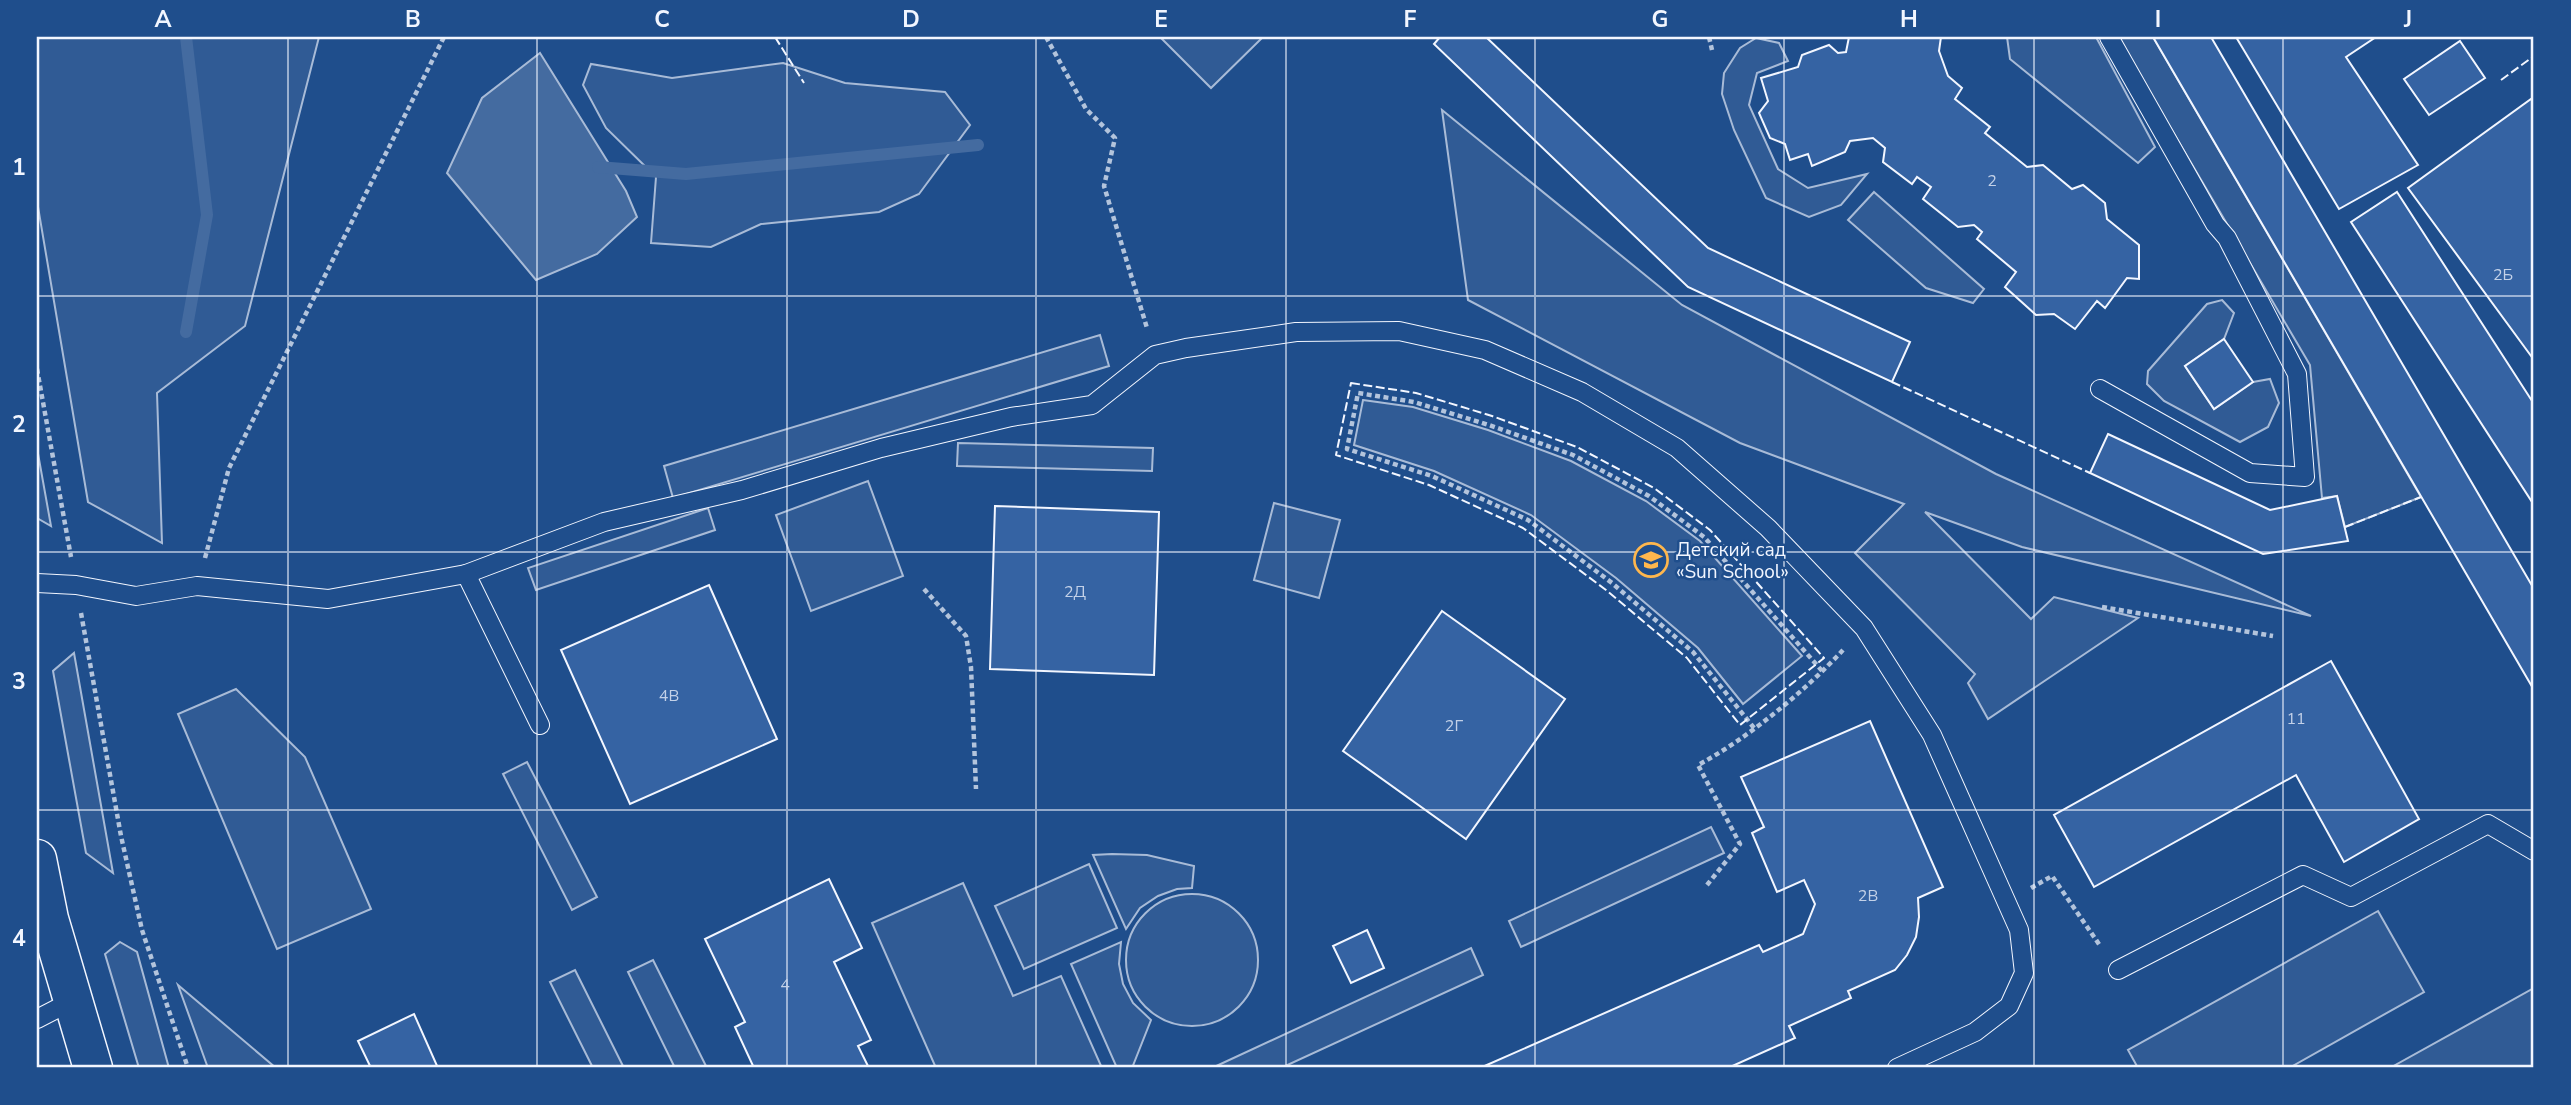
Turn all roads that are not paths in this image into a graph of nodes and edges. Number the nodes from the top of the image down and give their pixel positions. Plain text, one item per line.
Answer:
1 (2109, 37) edge
2 (2100, 389) dead end
3 (466, 574) junction
4 (37, 583) edge
5 (540, 725) dead end
6 (2534, 851) edge
7 (37, 859) edge
8 (2118, 970) dead end
9 (72, 1001) junction
10 (37, 1019) edge
11 (93, 1068) edge
12 (1897, 1068) edge

1 - 2 lane
3 - 4 lane
3 - 5 lane
3 - 12 lane
6 - 8 lane
7 - 9 main road
9 - 10 lane
9 - 11 main road

